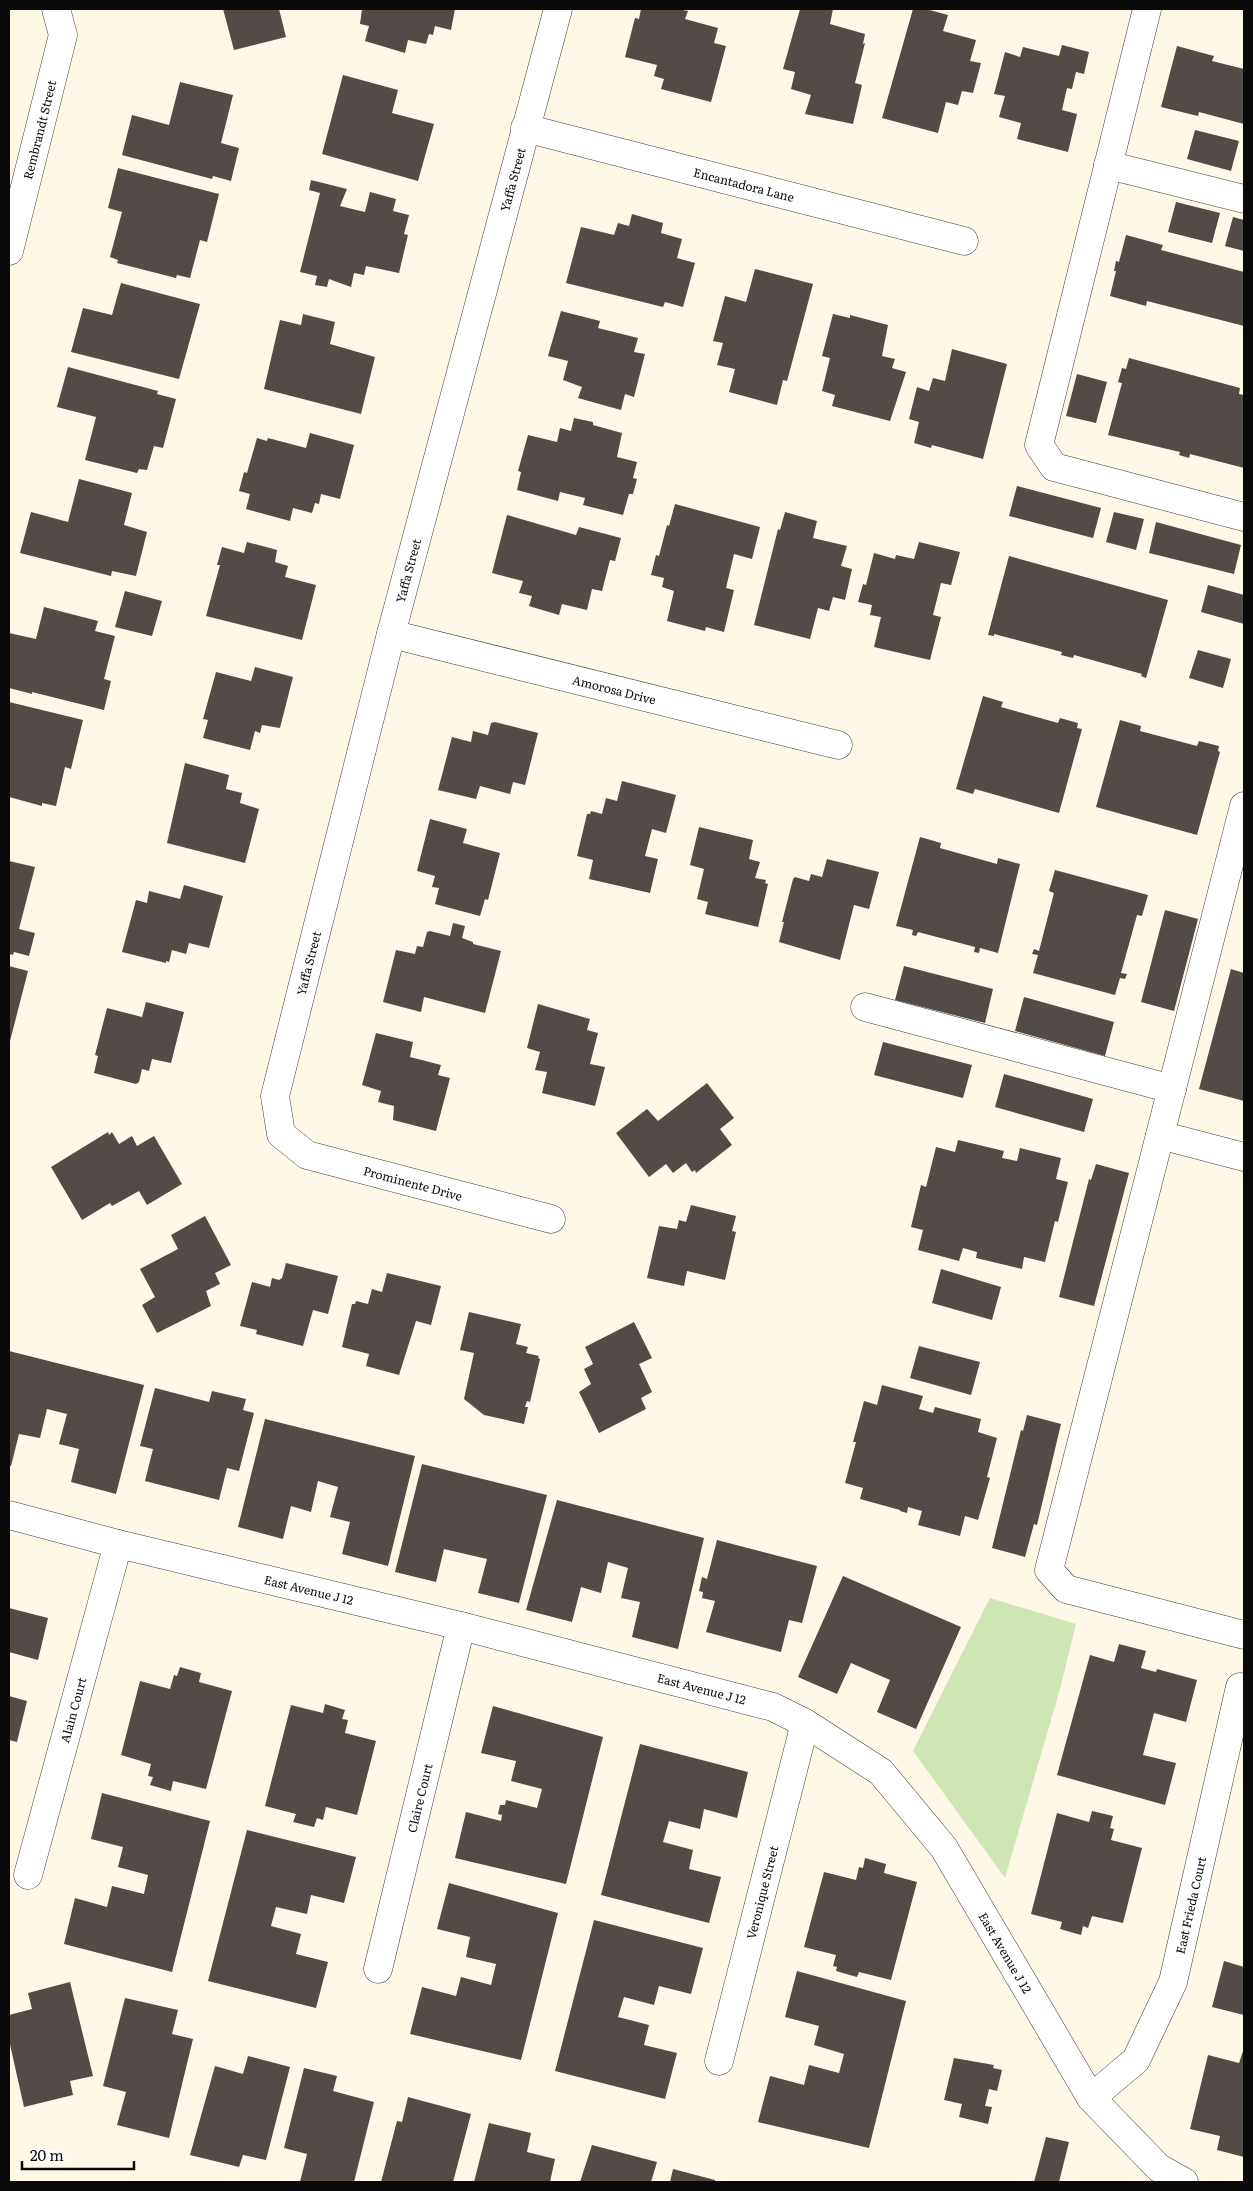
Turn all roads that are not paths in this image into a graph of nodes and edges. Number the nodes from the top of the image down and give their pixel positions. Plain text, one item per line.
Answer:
1 (56, 9) edge
2 (558, 9) edge
3 (1147, 9) edge
4 (525, 128) junction
5 (1108, 165) junction
6 (1244, 199) edge
7 (964, 241) dead end
8 (9, 251) edge
9 (1244, 517) edge
10 (391, 634) junction
11 (838, 744) dead end
12 (1244, 806) edge
13 (865, 1007) dead end
14 (1172, 1089) junction
15 (281, 1134) joint
16 (1160, 1135) junction
17 (1244, 1157) edge
18 (551, 1219) dead end
19 (9, 1515) edge
20 (118, 1544) junction
21 (461, 1626) junction
22 (1244, 1635) edge
23 (1240, 1687) dead end
24 (805, 1723) junction
25 (28, 1875) dead end
26 (378, 1969) dead end
27 (719, 2061) dead end
28 (1091, 2098) junction
29 (1184, 2182) edge

1 - 8 street, Rembrandt Street
2 - 4 street, Yaffa Street
3 - 5 street
4 - 7 street, Encantadora Lane
4 - 10 street, Yaffa Street
5 - 6 street
5 - 9 street
10 - 11 street, Amorosa Drive
10 - 15 street, Yaffa Street
12 - 14 street
13 - 14 street
14 - 16 street
15 - 18 street, Prominente Drive
16 - 17 street
16 - 22 street
19 - 20 street, East Avenue J 12
20 - 21 street, East Avenue J 12
20 - 25 street, Alain Court
21 - 24 street, East Avenue J 12
21 - 26 street, Claire Court
23 - 28 street, East Frieda Court
24 - 27 street, Veronique Street
24 - 28 street, East Avenue J 12
28 - 29 street, East Avenue J 12

